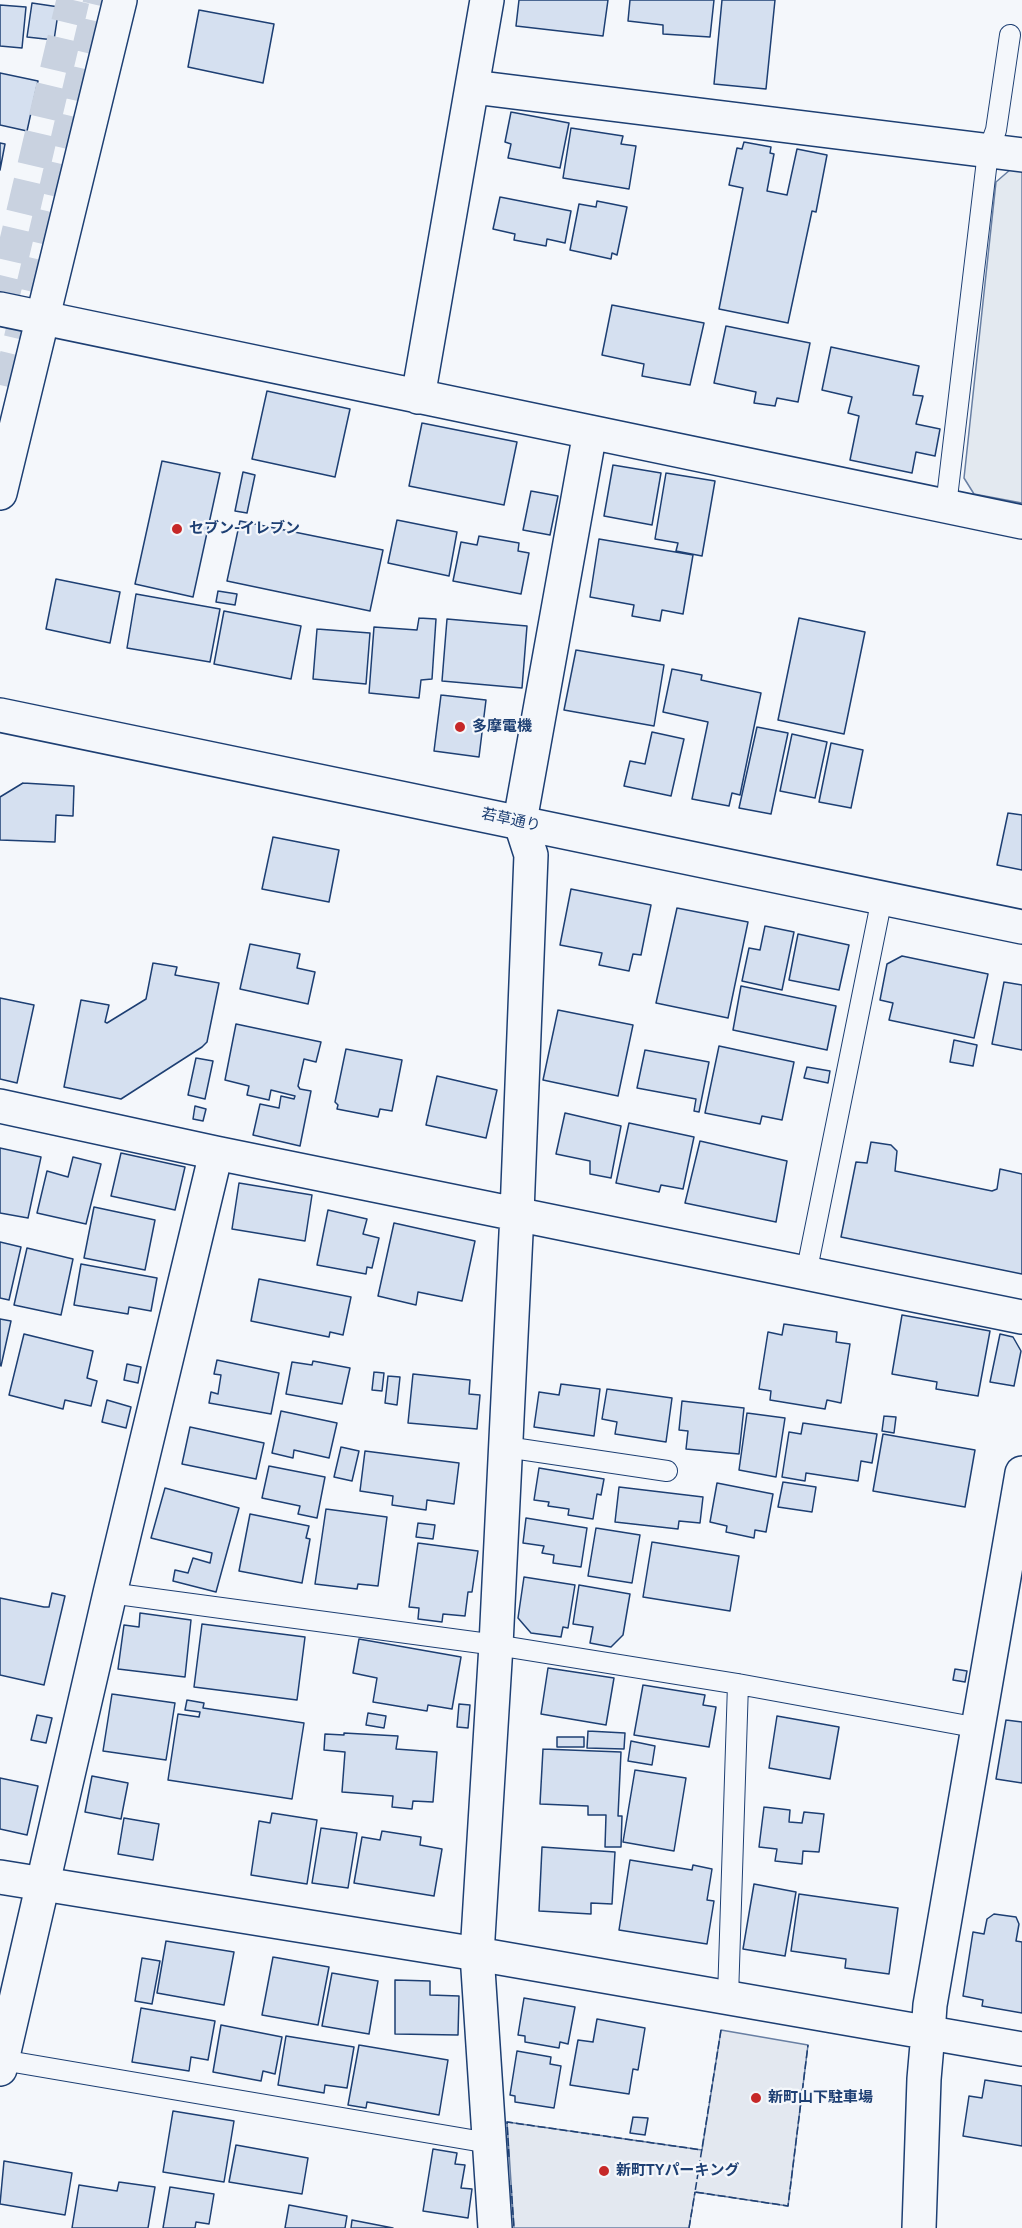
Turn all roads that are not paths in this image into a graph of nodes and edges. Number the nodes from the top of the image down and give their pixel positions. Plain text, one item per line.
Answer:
1 (120, 0) edge
2 (487, 0) edge
3 (1010, 35) dead end
4 (472, 87) junction
5 (988, 152) junction
6 (1022, 155) edge
7 (0, 309) edge
8 (41, 318) junction
9 (418, 397) junction
10 (590, 432) junction
11 (0, 493) edge
12 (946, 506) junction
13 (1022, 522) edge
14 (0, 715) edge
15 (520, 821) junction
16 (882, 898) junction
17 (1022, 927) edge
18 (0, 1106) edge
19 (216, 1153) junction
20 (517, 1213) junction
21 (806, 1274) junction
22 (1022, 1317) edge
23 (506, 1447) junction
24 (667, 1471) dead end
25 (1022, 1473) edge
26 (110, 1593) junction
27 (496, 1645) junction
28 (738, 1684) junction
29 (979, 1728) junction
30 (0, 1877) edge
31 (43, 1884) junction
32 (477, 1954) junction
33 (728, 1997) junction
34 (928, 2033) junction
35 (1022, 2049) edge
36 (1, 2065) edge
37 (489, 2143) junction
38 (495, 2228) edge
39 (920, 2228) edge

1 - 8 street
2 - 4 street
3 - 5 lane
4 - 5 street
4 - 9 street
5 - 6 street
5 - 12 lane
7 - 8 street
8 - 9 street
8 - 11 street
9 - 10 street
10 - 12 street
10 - 15 street
12 - 13 street
14 - 15 street, 若草通り
15 - 16 street, 若草通り
15 - 20 street
16 - 17 street, 若草通り
16 - 21 lane
18 - 19 street
19 - 20 street
19 - 26 street
20 - 21 street
20 - 23 street
21 - 22 street
23 - 24 lane
23 - 27 street
25 - 29 street
26 - 27 lane
26 - 31 street
27 - 28 lane
27 - 32 street
28 - 29 lane
28 - 33 lane
29 - 34 street
30 - 31 street
31 - 32 street
31 - 36 street
32 - 33 street
32 - 37 street
33 - 34 street
34 - 35 street
34 - 39 street
36 - 37 lane
37 - 38 street

